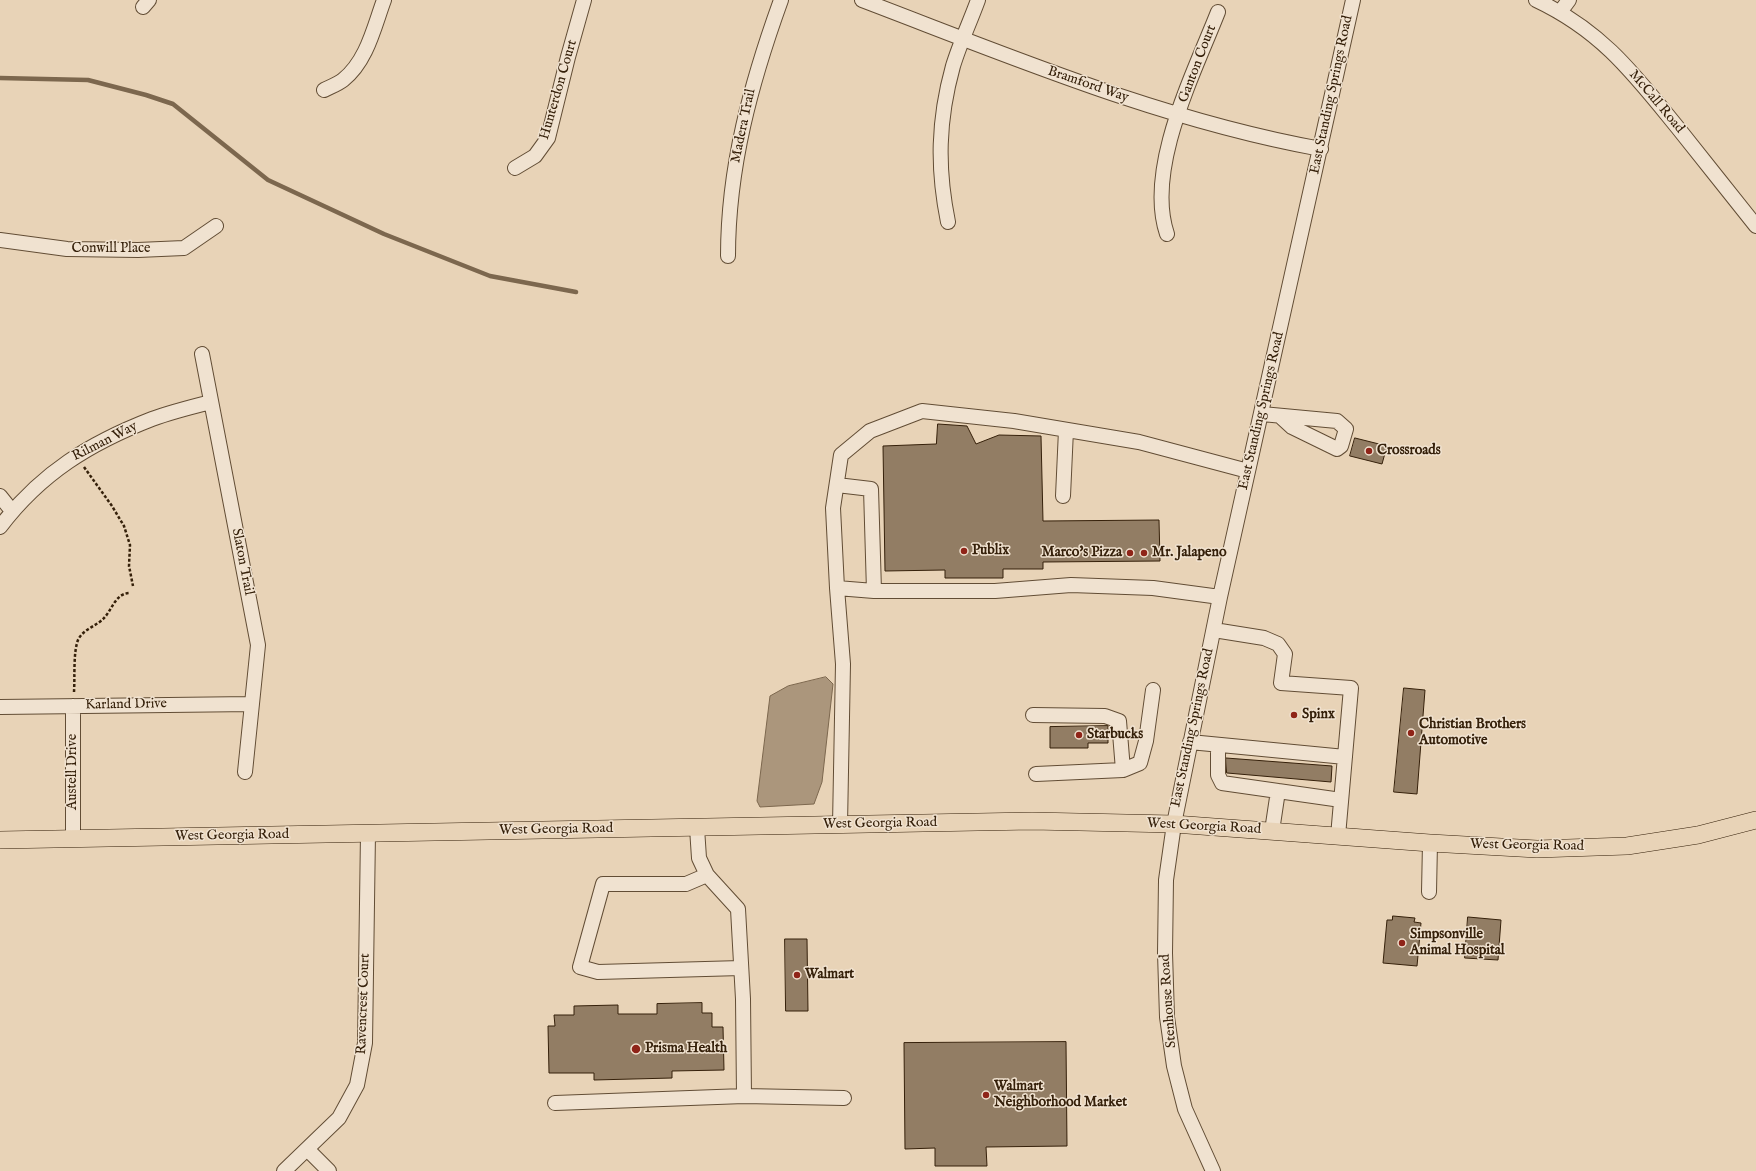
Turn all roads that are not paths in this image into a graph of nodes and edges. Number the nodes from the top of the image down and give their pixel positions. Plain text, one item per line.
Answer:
1 (384, 0) edge
2 (584, 0) edge
3 (781, 0) edge
4 (862, 0) edge
5 (978, 0) edge
6 (1353, 0) edge
7 (1536, 0) edge
8 (1569, 0) edge
9 (1218, 12) dead end
10 (1560, 12) junction
11 (963, 38) junction
12 (324, 90) dead end
13 (1178, 115) junction
14 (1321, 149) junction
15 (515, 168) dead end
16 (948, 222) dead end
17 (216, 226) dead end
18 (1756, 226) edge
19 (1167, 234) dead end
20 (0, 240) edge
21 (728, 256) dead end
22 (202, 354) dead end
23 (211, 402) junction
24 (1262, 414) junction
25 (1280, 416) dead end
26 (1066, 430) junction
27 (1248, 471) junction
28 (837, 486) junction
29 (0, 496) edge
30 (1062, 496) dead end
31 (12, 511) junction
32 (0, 527) edge
33 (837, 588) junction
34 (874, 591) junction
35 (1220, 597) junction
36 (1214, 630) junction
37 (1153, 690) dead end
38 (252, 704) junction
39 (73, 706) junction
40 (0, 707) edge
41 (1033, 715) dead end
42 (1190, 742) junction
43 (1218, 745) junction
44 (1345, 757) junction
45 (1123, 770) junction
46 (245, 772) dead end
47 (1036, 774) dead end
48 (1278, 790) junction
49 (1341, 800) junction
50 (1756, 820) edge
51 (1174, 824) junction
52 (840, 825) junction
53 (697, 828) junction
54 (1272, 831) junction
55 (368, 833) junction
56 (1338, 836) junction
57 (73, 839) junction
58 (0, 840) edge
59 (1430, 844) junction
60 (707, 875) junction
61 (1429, 892) dead end
62 (741, 968) junction
63 (744, 1096) junction
64 (844, 1098) dead end
65 (555, 1103) dead end
66 (307, 1149) junction
67 (284, 1171) edge
68 (329, 1171) edge
69 (1213, 1171) edge

1 - 12 street
2 - 15 street, Hunterdon Court
3 - 21 street, Madera Trail
4 - 11 street, Bramford Way
5 - 11 street
6 - 14 street, East Standing Springs Road
7 - 10 street, McCall Road
8 - 10 street
9 - 13 street, Ganton Court
10 - 18 street, McCall Road
11 - 13 street, Bramford Way
11 - 16 street
13 - 14 street, Bramford Way
13 - 19 street, Ganton Court
14 - 24 street, East Standing Springs Road
17 - 20 street, Conwill Place
22 - 23 street, Slaton Trail
23 - 31 street, Rilman Way
23 - 38 street, Slaton Trail
24 - 25 street
24 - 27 street, East Standing Springs Road
26 - 27 street
26 - 28 street
26 - 30 street
27 - 35 street, East Standing Springs Road
28 - 33 street
28 - 34 street
29 - 31 street
31 - 32 street, Rilman Way
33 - 34 street
33 - 52 street
34 - 35 street
35 - 36 street, East Standing Springs Road
36 - 42 street, East Standing Springs Road
36 - 44 street
37 - 45 street
38 - 39 street, Karland Drive
38 - 46 street, Slaton Trail
39 - 40 street, Karland Drive
39 - 57 street, Austell Drive
41 - 45 street
42 - 43 street
42 - 51 street, East Standing Springs Road
43 - 44 street
43 - 48 street
44 - 49 street
45 - 47 street
48 - 49 street
48 - 54 street
49 - 56 street
50 - 59 main road, West Georgia Road
51 - 52 main road, West Georgia Road
51 - 54 main road, West Georgia Road
51 - 69 street, Stenhouse Road
52 - 53 main road, West Georgia Road
53 - 55 main road, West Georgia Road
53 - 60 street
54 - 56 main road, West Georgia Road
55 - 57 main road, West Georgia Road
55 - 66 street, Ravencrest Court
56 - 59 main road, West Georgia Road
57 - 58 main road, West Georgia Road
59 - 61 street
60 - 62 street
60 - 62 street
62 - 63 street
63 - 64 street
63 - 65 street
66 - 67 street, Ravencrest Court
66 - 68 street

